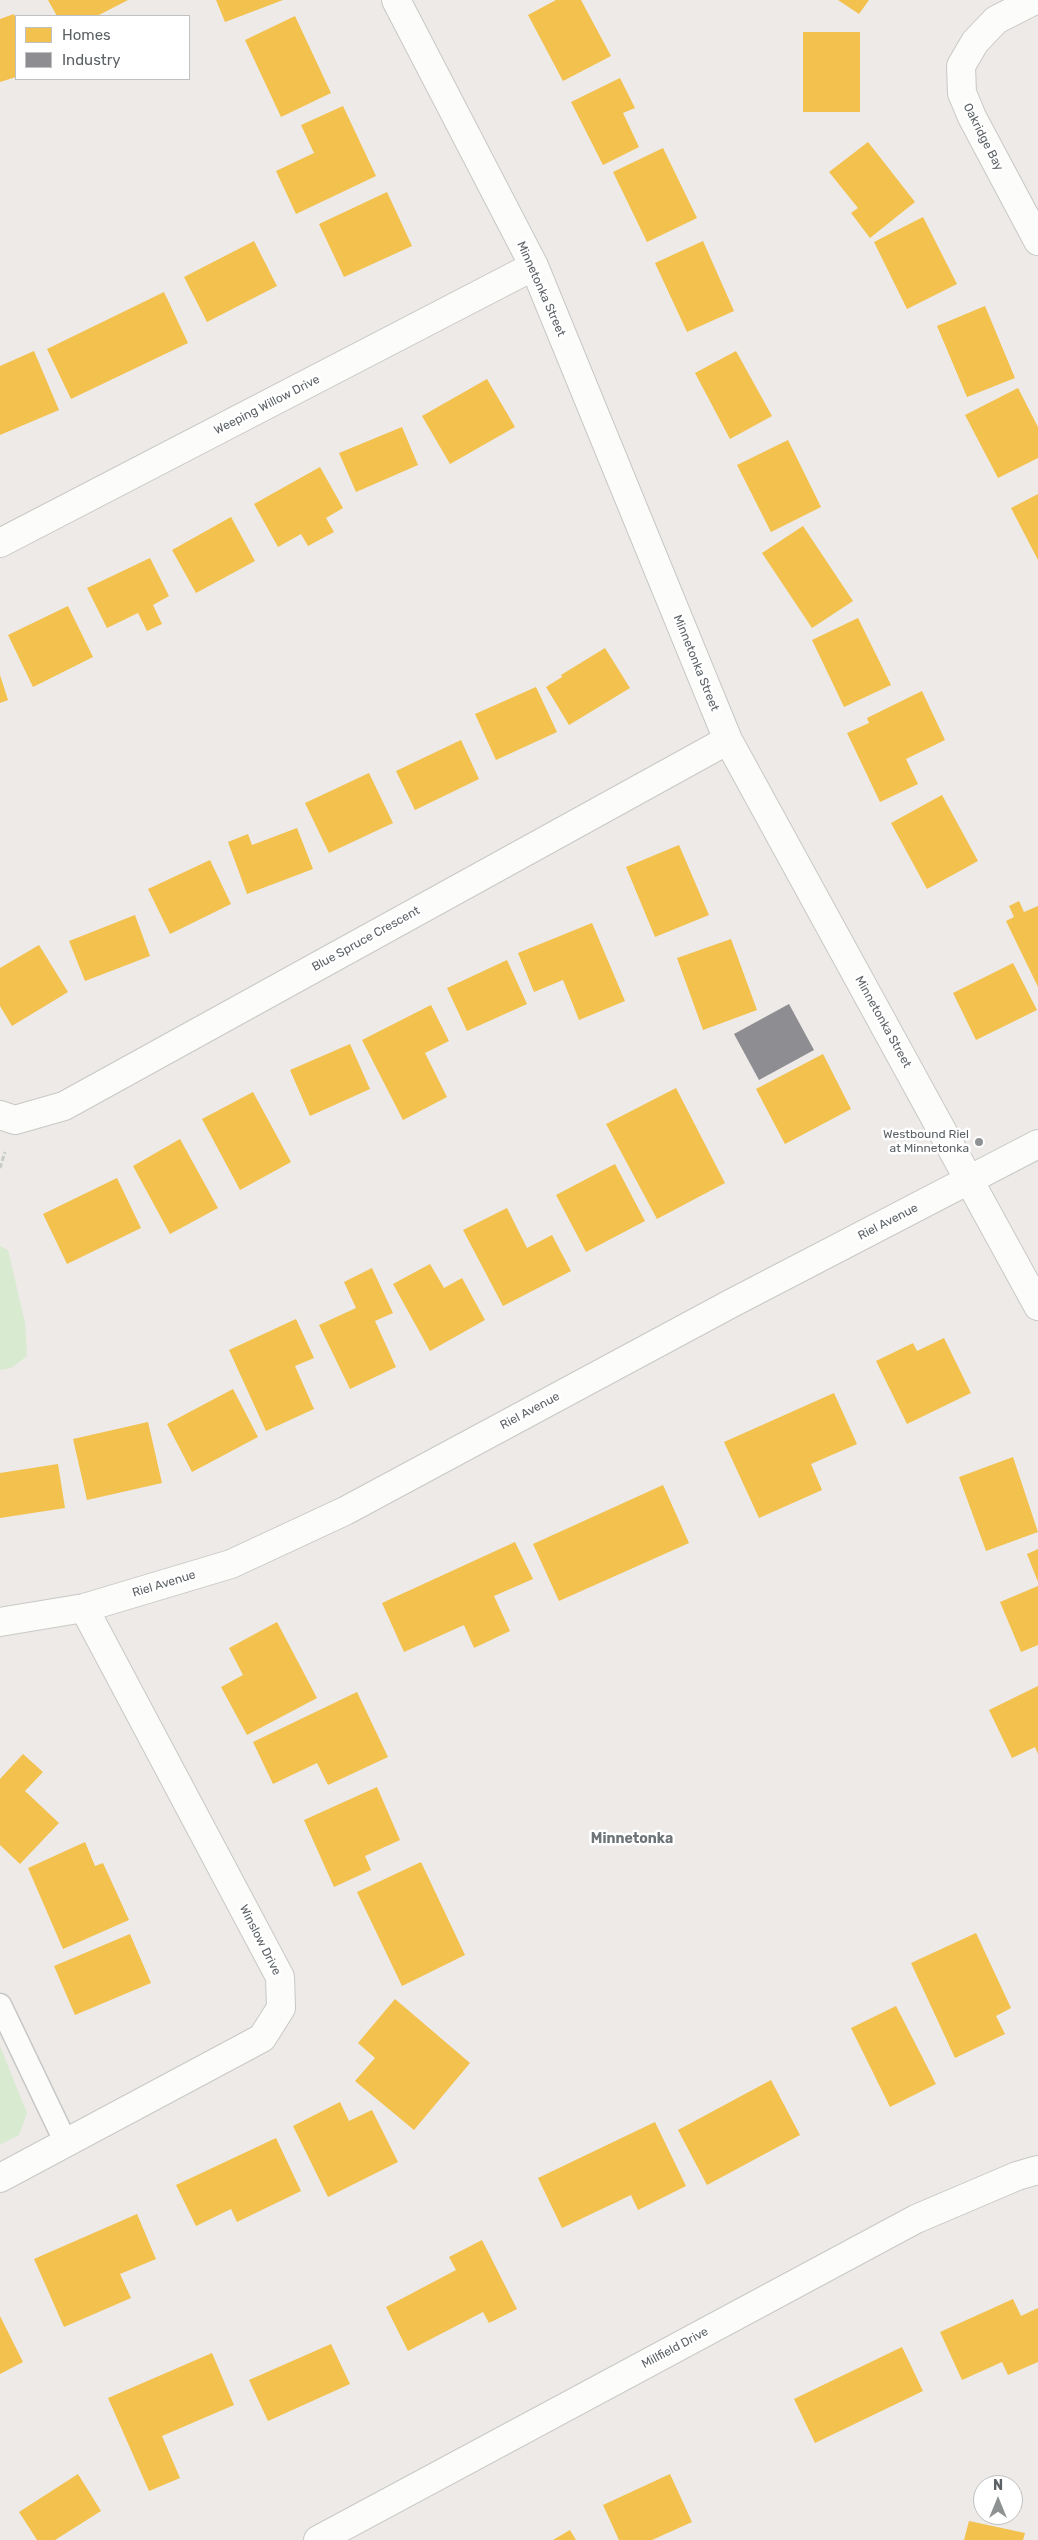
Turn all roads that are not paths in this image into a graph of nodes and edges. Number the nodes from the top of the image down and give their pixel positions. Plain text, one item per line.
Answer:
1 (396, 0) edge
2 (1035, 0) edge
3 (1038, 241) edge
4 (534, 266) junction
5 (0, 543) edge
6 (728, 740) junction
7 (0, 1115) edge
8 (1038, 1144) edge
9 (969, 1180) junction
10 (1038, 1306) edge
11 (84, 1608) junction
12 (0, 1622) edge
13 (0, 2005) edge
14 (66, 2143) junction
15 (1038, 2170) edge
16 (0, 2178) edge
17 (318, 2540) edge

1 - 4 street, Minnetonka Street
2 - 3 street, Oakridge Bay
4 - 5 street, Weeping Willow Drive
4 - 6 street, Minnetonka Street
6 - 7 street, Blue Spruce Crescent
6 - 9 street, Minnetonka Street
8 - 9 street, Riel Avenue
9 - 10 street, Minnetonka Street
9 - 11 street, Riel Avenue
11 - 12 street, Riel Avenue
11 - 14 street, Winslow Drive
13 - 14 lane
14 - 16 street, Winslow Drive
15 - 17 street, Millfield Drive

